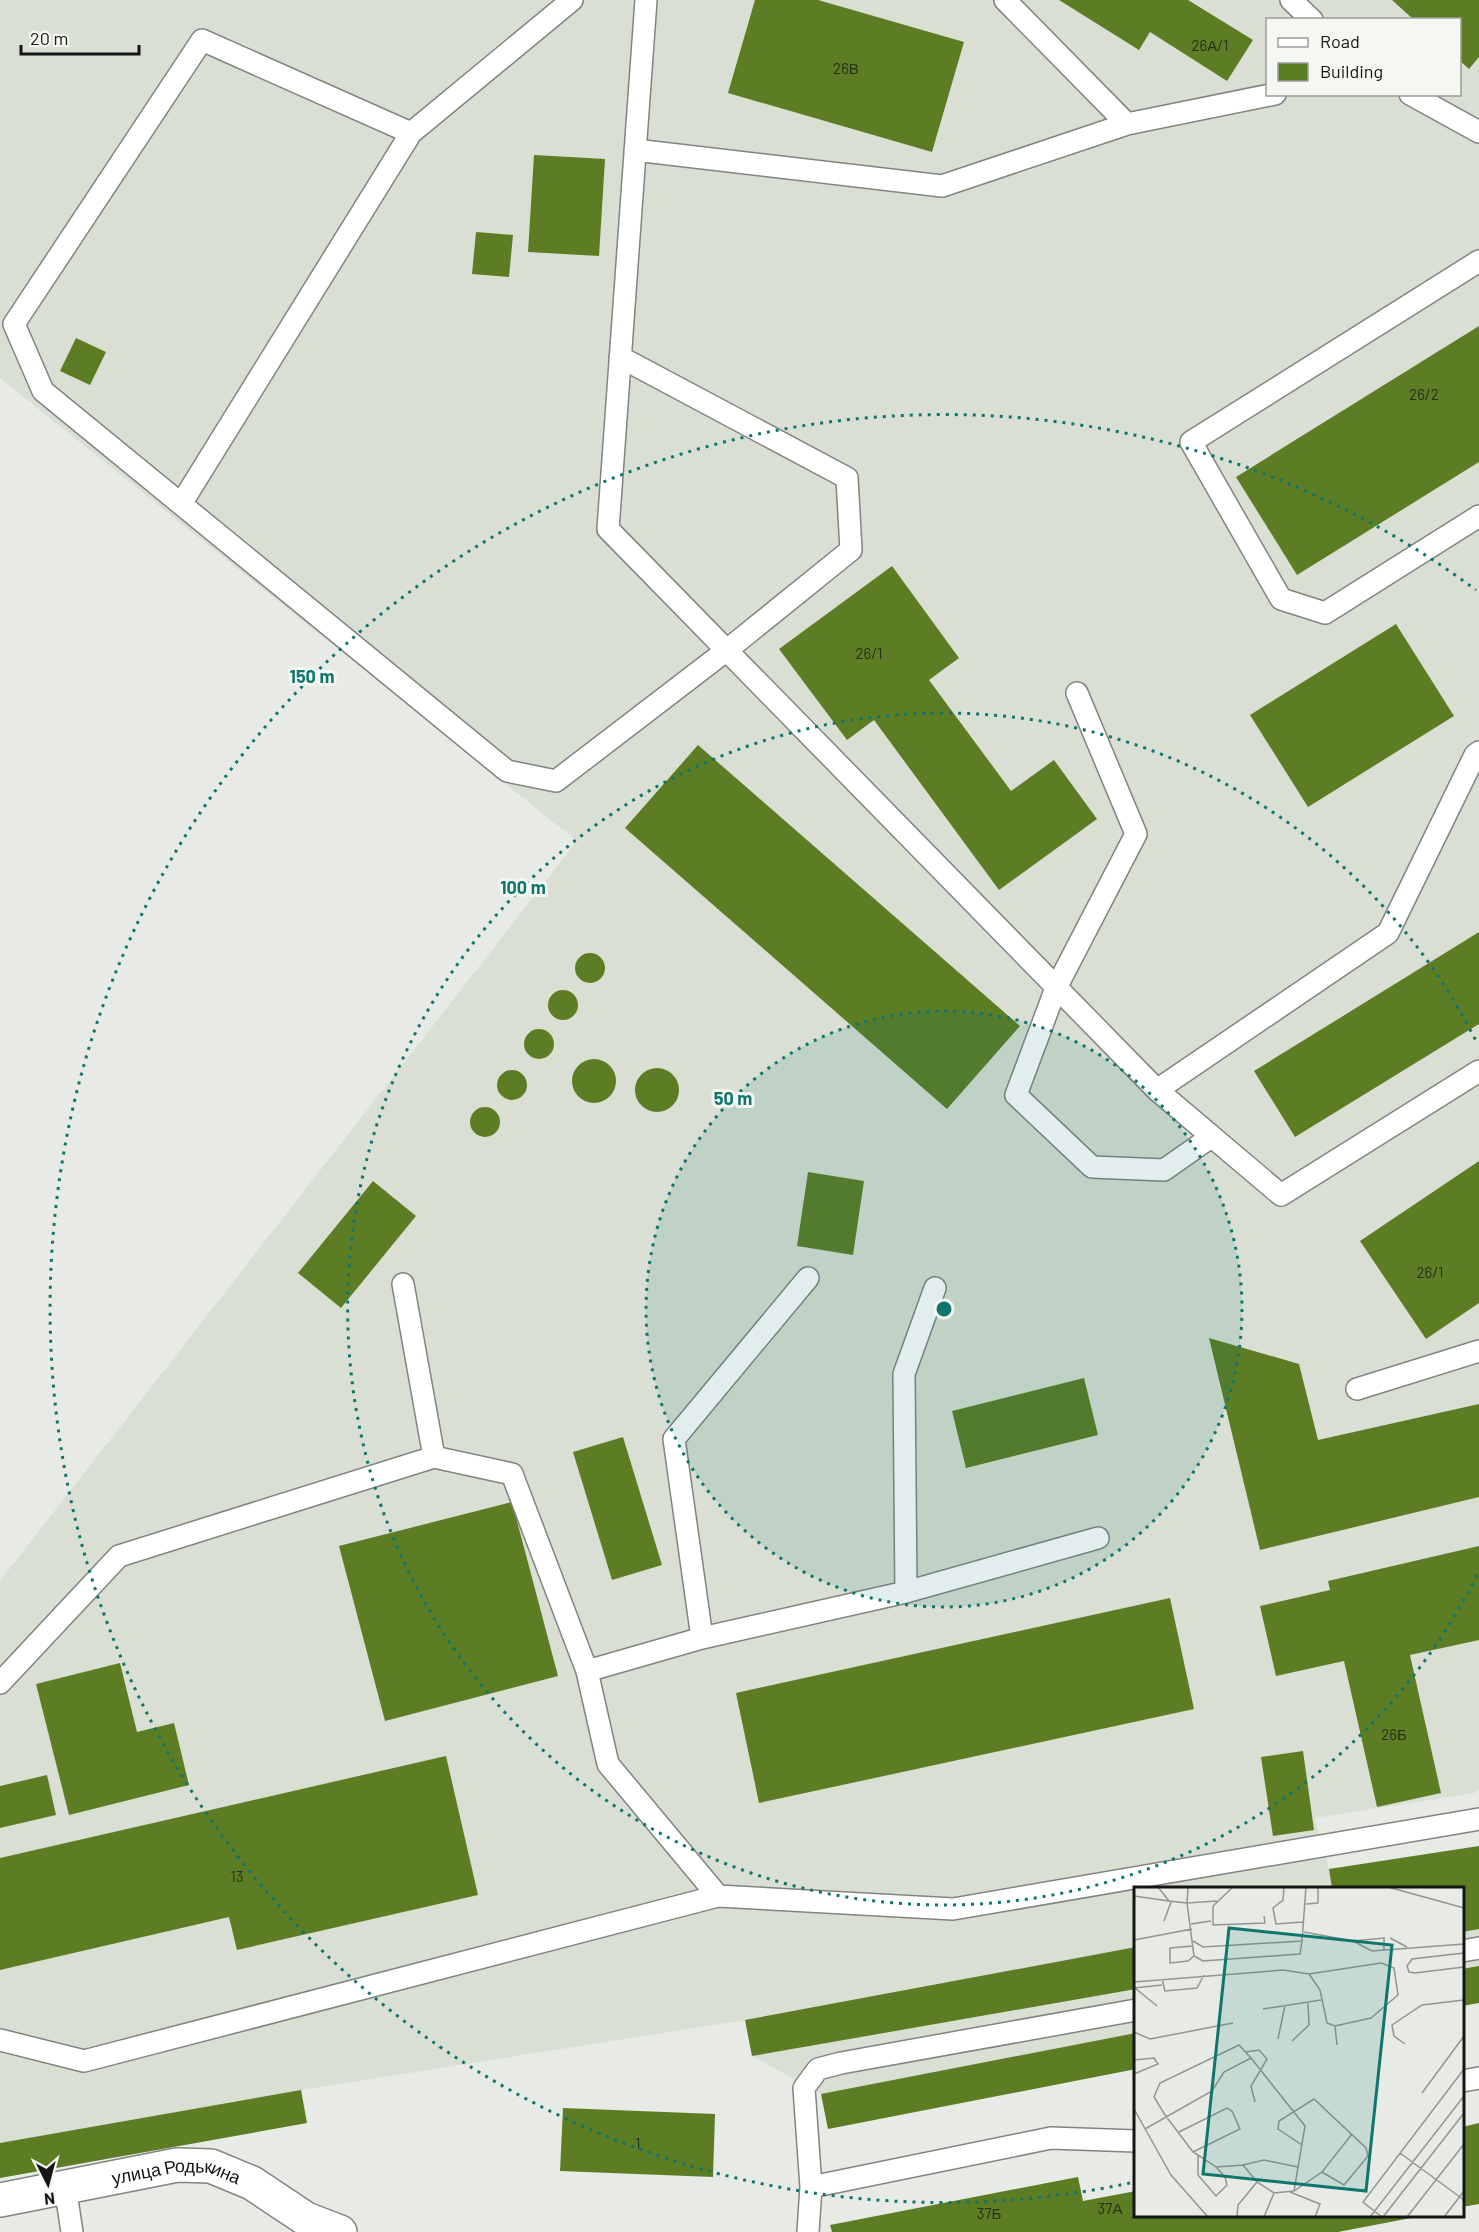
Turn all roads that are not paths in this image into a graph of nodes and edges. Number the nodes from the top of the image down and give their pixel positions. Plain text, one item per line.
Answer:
1 (572, 0) edge
2 (646, 0) edge
3 (1005, 0) edge
4 (1291, 0) edge
5 (1310, 18) edge
6 (1266, 96) edge
7 (1414, 96) edge
8 (1127, 124) junction
9 (1479, 132) edge
10 (411, 133) junction
11 (635, 150) junction
12 (1479, 261) edge
13 (620, 357) junction
14 (181, 504) junction
15 (1479, 516) edge
16 (727, 650) junction
17 (1077, 693) dead end
18 (1479, 752) edge
19 (1056, 988) junction
20 (1479, 1071) edge
21 (1157, 1090) junction
22 (1211, 1137) junction
23 (808, 1278) dead end
24 (403, 1284) dead end
25 (935, 1288) dead end
26 (1479, 1351) edge
27 (1357, 1389) dead end
28 (434, 1457) junction
29 (1098, 1538) dead end
30 (906, 1592) junction
31 (702, 1638) junction
32 (586, 1671) junction
33 (0, 1683) edge
34 (1479, 1819) edge
35 (718, 1896) junction
36 (1479, 1948) edge
37 (1464, 1951) edge
38 (1134, 2010) edge
39 (0, 2040) edge
40 (1479, 2078) edge
41 (1464, 2081) edge
42 (1134, 2140) edge
43 (65, 2186) junction
44 (811, 2187) junction
45 (0, 2200) edge
46 (72, 2232) edge
47 (340, 2232) edge
48 (808, 2232) edge

1 - 10 lane
2 - 11 lane
3 - 8 lane
4 - 5 lane
6 - 8 lane
7 - 9 lane
8 - 11 lane
10 - 14 lane
10 - 14 lane
11 - 13 lane
12 - 15 lane
13 - 16 lane
13 - 16 lane
14 - 16 lane
16 - 19 lane
17 - 19 lane
18 - 21 lane
19 - 21 lane
19 - 22 lane
20 - 22 lane
21 - 22 lane
23 - 31 lane
24 - 28 lane
25 - 30 lane
26 - 27 lane
28 - 32 lane
28 - 33 lane
29 - 30 lane
30 - 31 lane
31 - 32 lane
32 - 35 lane
34 - 35 lane
35 - 39 lane
36 - 37 lane
38 - 44 lane
40 - 41 lane
42 - 44 lane
43 - 45 street, улица Родькина
43 - 46 lane
43 - 47 street, улица Родькина
44 - 48 lane

